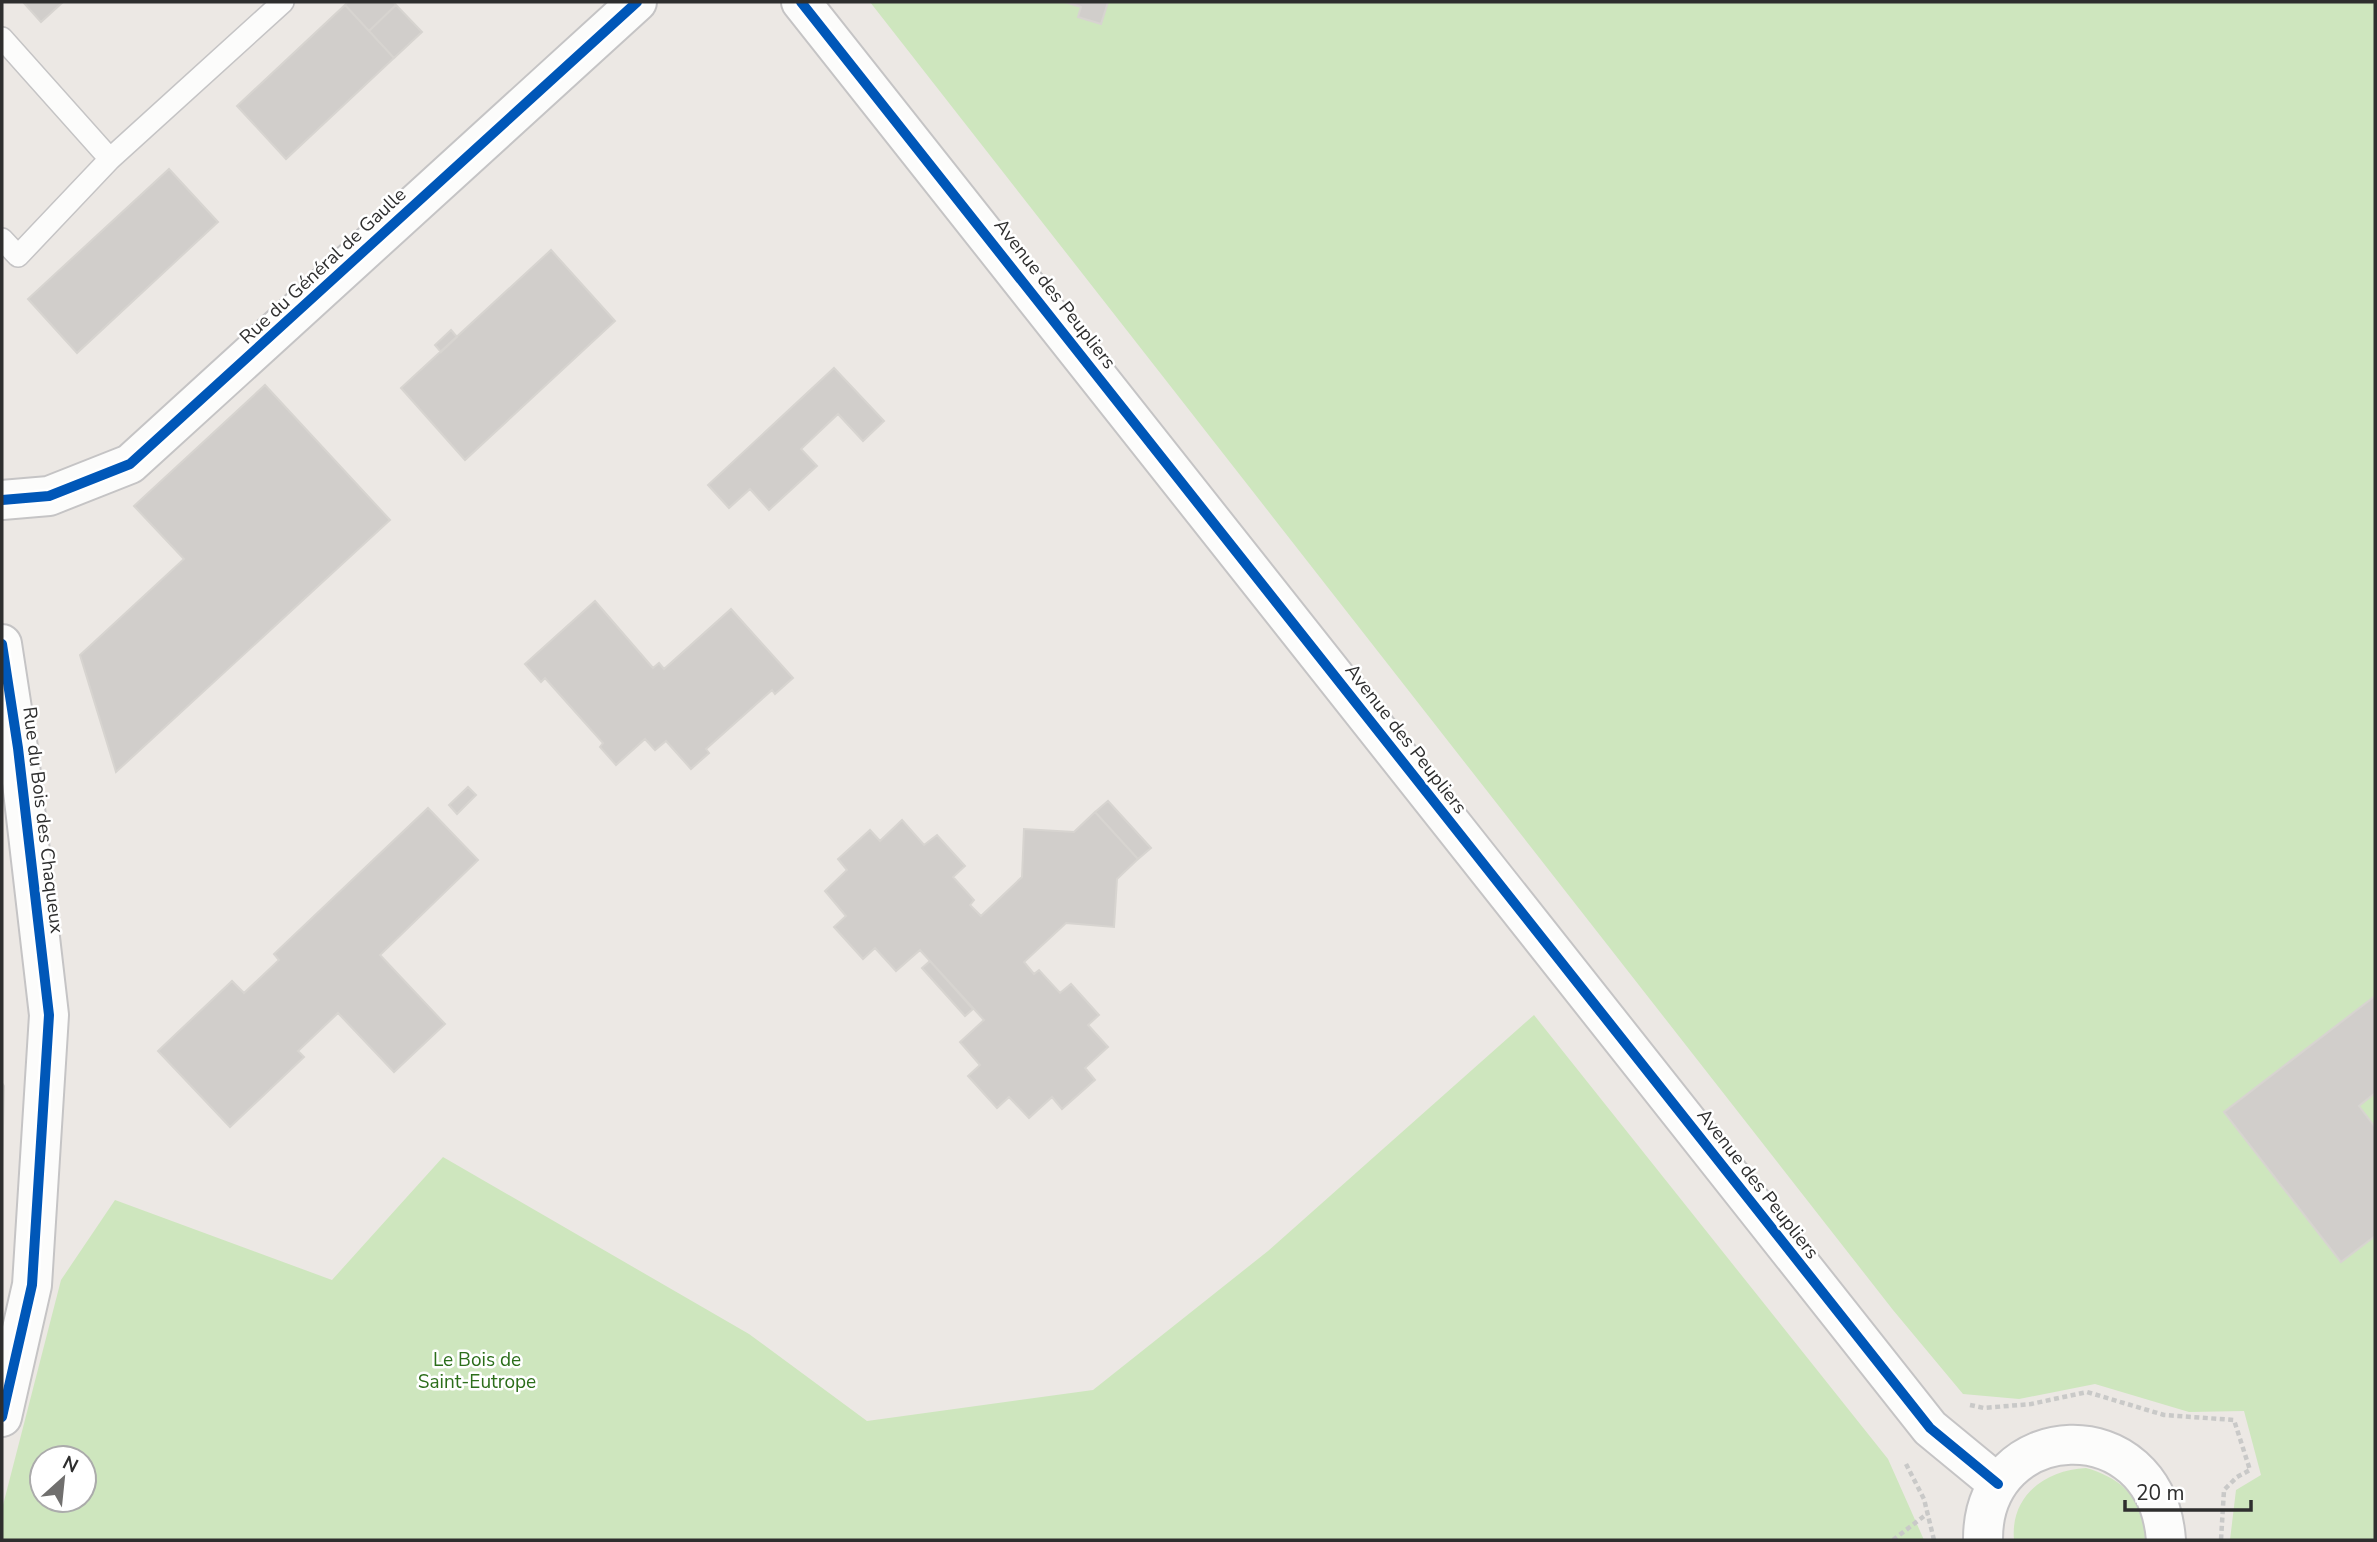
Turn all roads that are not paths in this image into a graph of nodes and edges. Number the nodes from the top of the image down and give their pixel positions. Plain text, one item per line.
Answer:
1 (282, 2) edge
2 (638, 2) edge
3 (802, 2) edge
4 (2, 38) edge
5 (110, 159) junction
6 (2, 239) edge
7 (2, 500) edge
8 (2, 644) edge
9 (2, 1416) edge
10 (1998, 1484) junction
11 (1983, 1540) edge
12 (2166, 1540) edge

1 - 5 lane
2 - 7 street, Rue du Général de Gaulle
3 - 10 street, Avenue des Peupliers
4 - 5 lane
5 - 6 lane
8 - 9 street, Rue du Bois des Chaqueux
10 - 11 street
10 - 12 street

